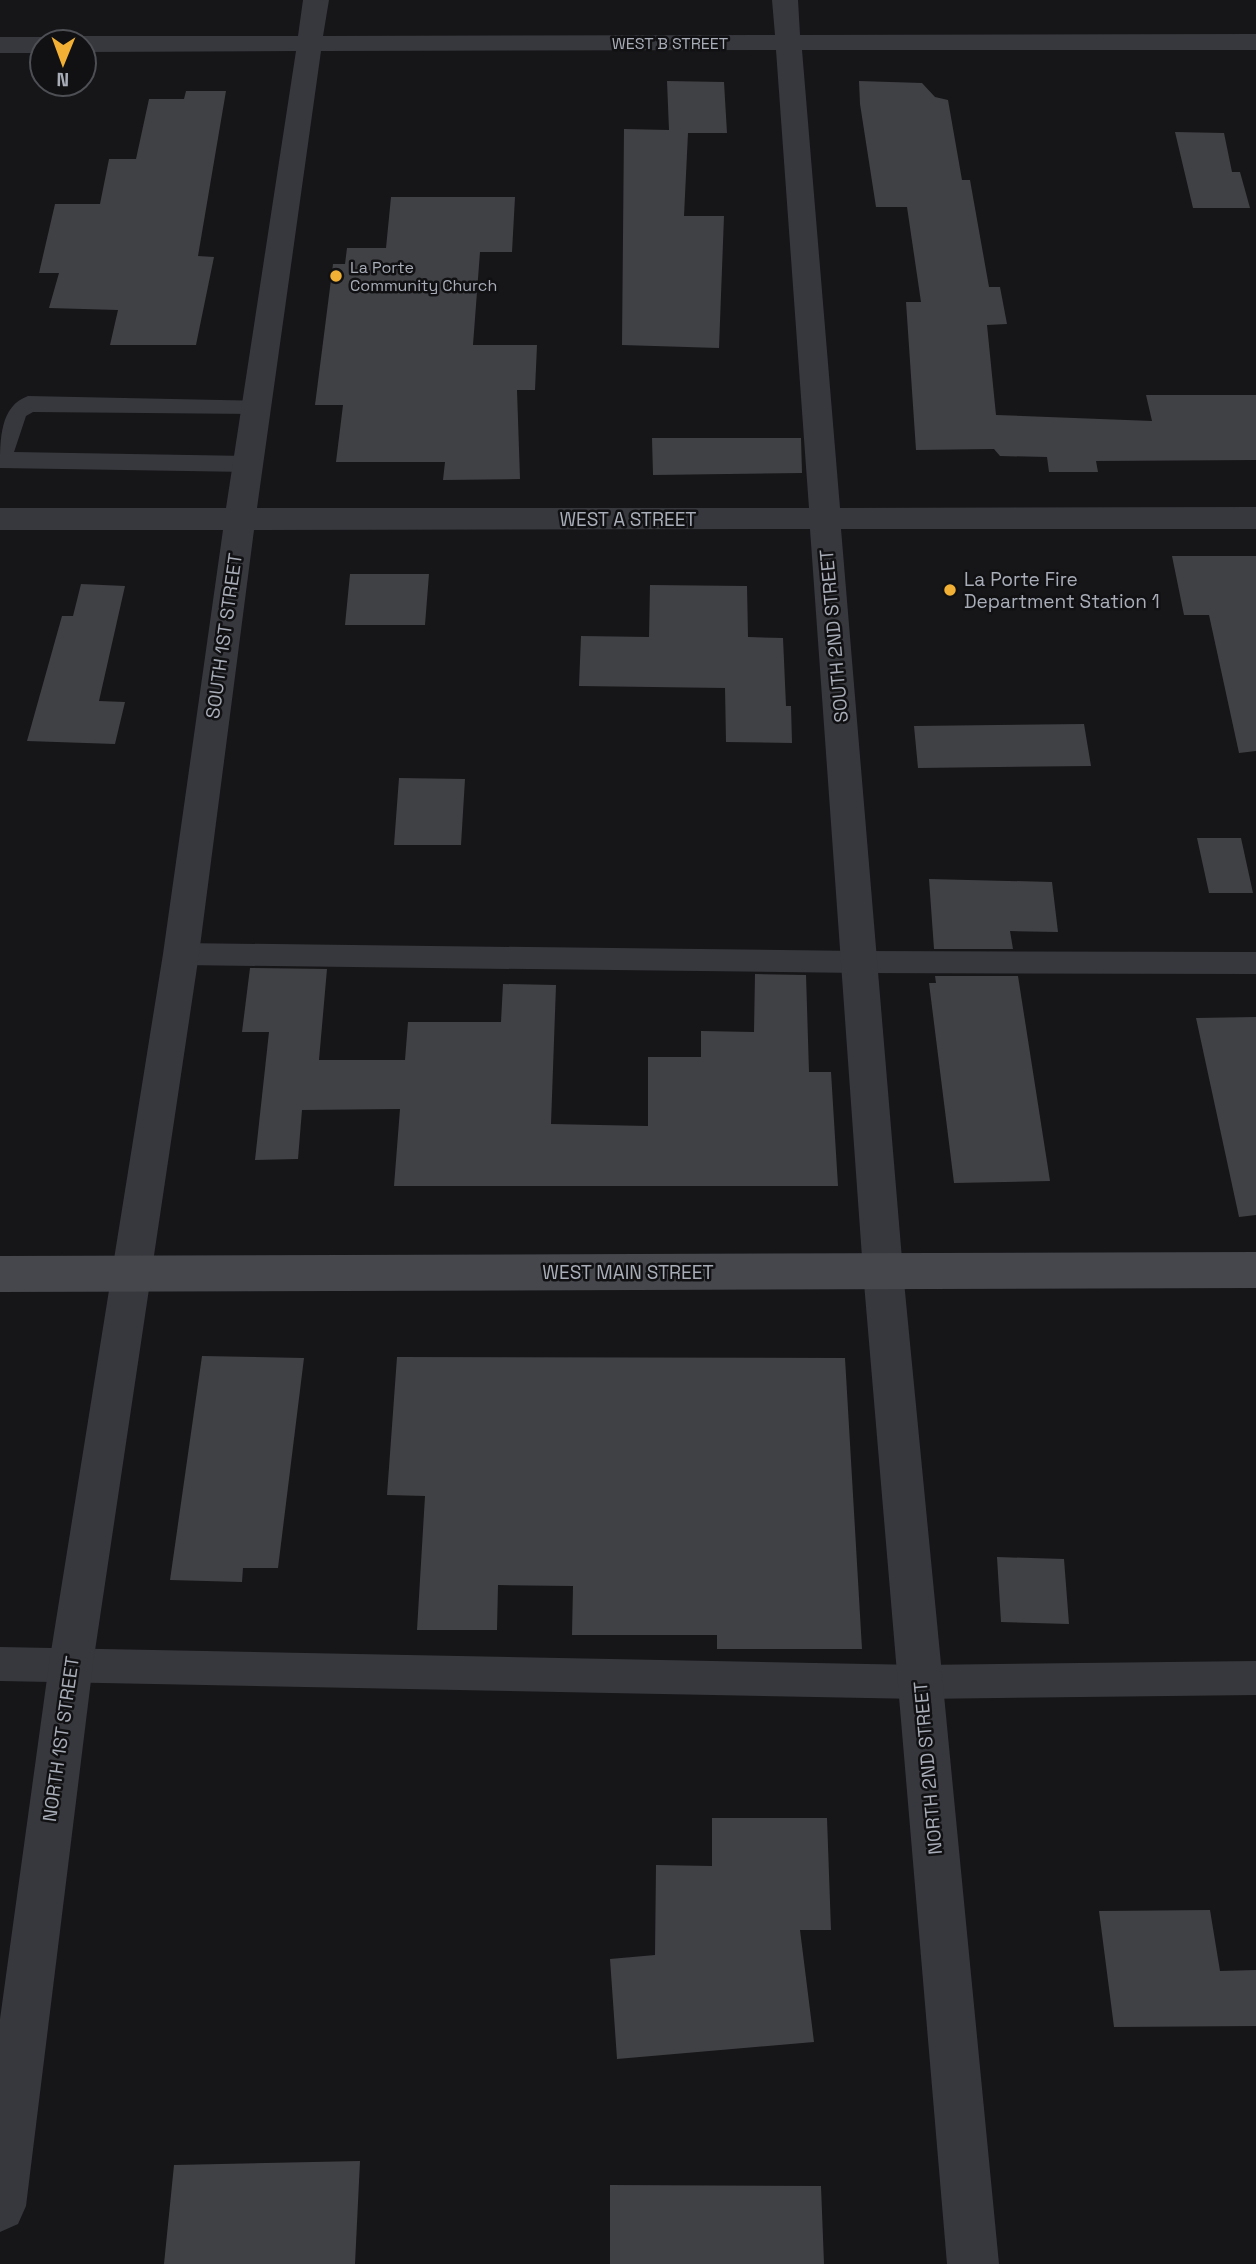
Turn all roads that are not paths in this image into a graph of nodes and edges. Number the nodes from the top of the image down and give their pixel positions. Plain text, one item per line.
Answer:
1 (316, 0) edge
2 (785, 0) edge
3 (1256, 42) edge
4 (788, 43) junction
5 (98, 44) edge
6 (309, 44) junction
7 (0, 45) edge
8 (28, 45) edge
9 (256, 406) junction
10 (0, 460) edge
11 (248, 464) junction
12 (825, 518) junction
13 (1256, 518) edge
14 (0, 519) edge
15 (240, 519) junction
16 (181, 954) junction
17 (860, 962) junction
18 (1256, 963) edge
19 (1256, 1270) edge
20 (883, 1271) junction
21 (133, 1273) junction
22 (0, 1274) edge
23 (0, 1664) edge
24 (71, 1664) junction
25 (1256, 1678) edge
26 (920, 1682) junction
27 (0, 2206) edge
28 (973, 2264) edge

1 - 6 street, SOUTH 1ST STREET
2 - 4 street, SOUTH 2ND STREET
3 - 4 street, WEST B STREET
4 - 6 street, WEST B STREET
4 - 12 street, SOUTH 2ND STREET
5 - 6 street, WEST B STREET
6 - 9 street, SOUTH 1ST STREET
7 - 8 street
9 - 10 lane
9 - 11 street, SOUTH 1ST STREET
10 - 11 lane
11 - 15 street, SOUTH 1ST STREET
12 - 13 street, WEST A STREET
12 - 15 street, WEST A STREET
12 - 17 street, SOUTH 2ND STREET
14 - 15 street, WEST A STREET
15 - 16 street, SOUTH 1ST STREET
16 - 17 lane
16 - 21 street, SOUTH 1ST STREET
17 - 18 lane
17 - 20 street, SOUTH 2ND STREET
19 - 20 main road, WEST MAIN STREET
20 - 21 main road, WEST MAIN STREET
20 - 26 street, NORTH 2ND STREET
21 - 22 main road, WEST MAIN STREET
21 - 24 street, NORTH 1ST STREET
23 - 24 lane
24 - 26 lane
24 - 27 street, NORTH 1ST STREET
25 - 26 lane
26 - 28 street, NORTH 2ND STREET

